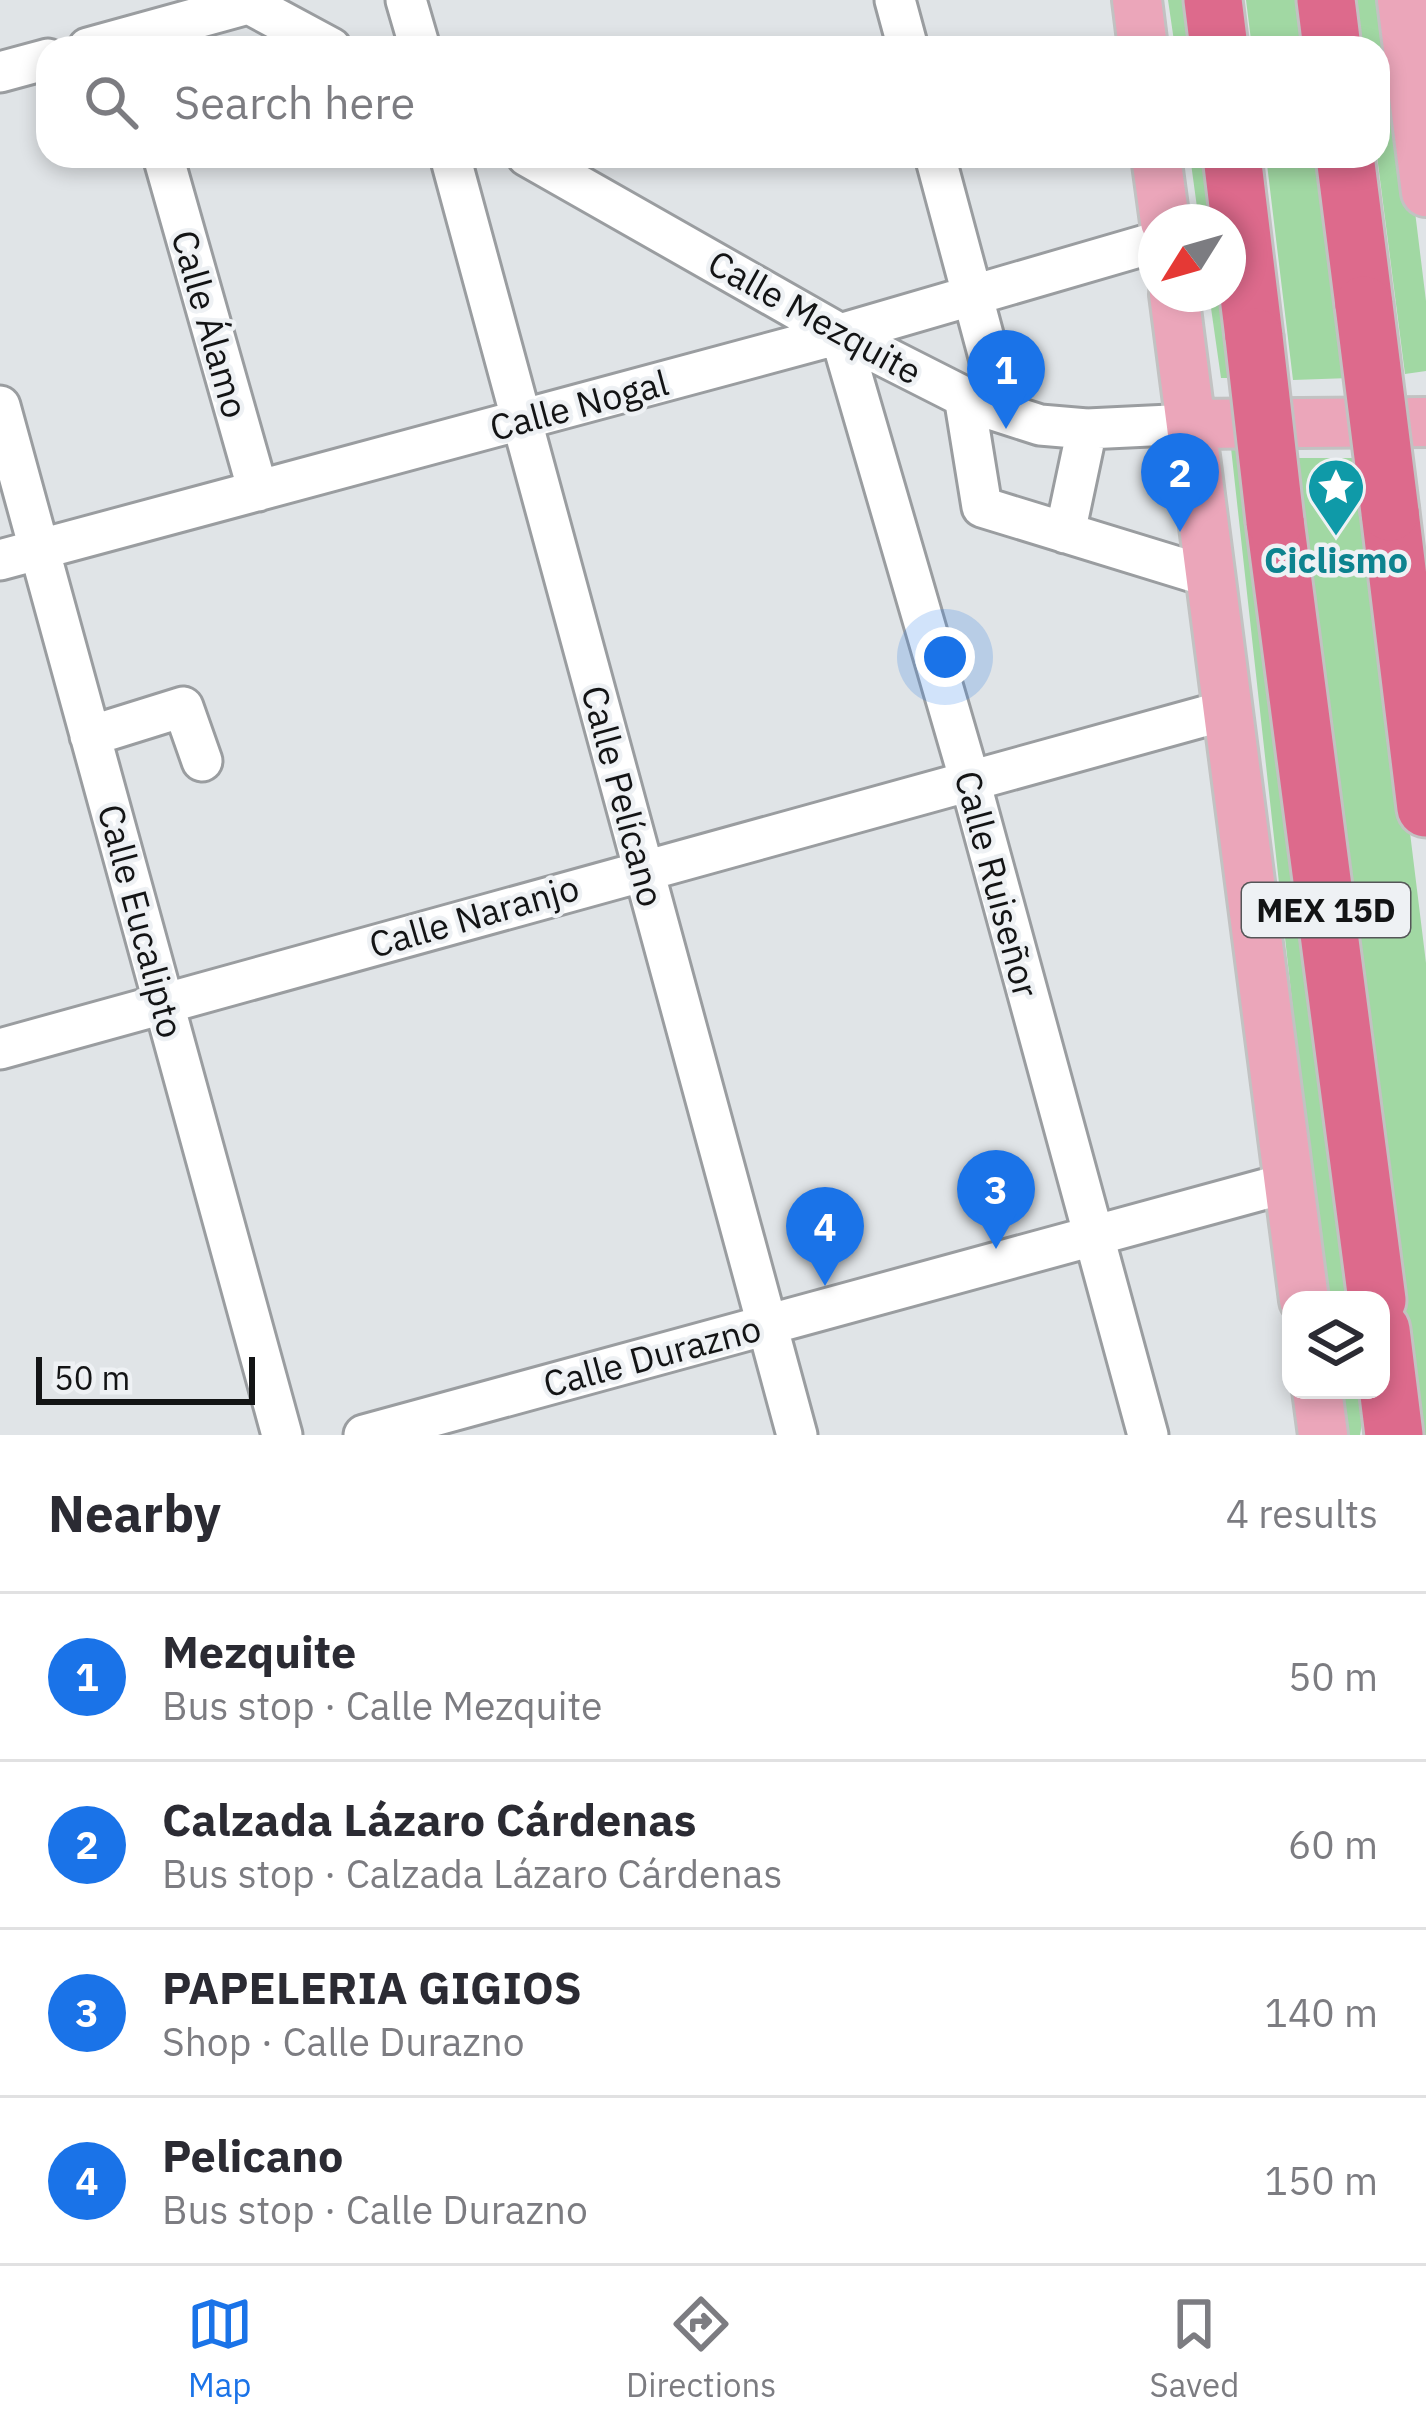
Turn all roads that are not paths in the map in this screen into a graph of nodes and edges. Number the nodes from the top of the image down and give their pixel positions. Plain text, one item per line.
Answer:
1 (406, 0) edge
2 (895, 0) edge
3 (1137, 0) edge
4 (1214, 0) edge
5 (1326, 0) edge
6 (1402, 0) edge
7 (251, 1) edge
8 (148, 36) edge
9 (311, 36) edge
10 (416, 36) edge
11 (905, 36) edge
12 (1142, 36) edge
13 (1218, 36) edge
14 (1330, 36) edge
15 (36, 62) edge
16 (0, 72) edge
17 (166, 168) edge
18 (453, 168) edge
19 (548, 168) edge
20 (938, 168) edge
21 (1158, 168) edge
22 (1233, 168) edge
23 (1347, 168) edge
24 (1425, 182) edge
25 (1426, 192) edge
26 (1163, 204) edge
27 (1138, 247) edge
28 (970, 293) junction
29 (1176, 312) edge
30 (840, 334) junction
31 (964, 396) junction
32 (0, 406) edge
33 (1004, 413) junction
34 (524, 420) junction
35 (1426, 422) edge
36 (1191, 424) junction
37 (1087, 429) junction
38 (258, 491) junction
39 (1065, 532) junction
40 (39, 549) junction
41 (0, 560) edge
42 (1210, 577) junction
43 (1227, 710) junction
44 (91, 736) junction
45 (202, 761) dead end
46 (970, 782) junction
47 (1426, 808) edge
48 (642, 868) junction
49 (164, 1003) junction
50 (0, 1049) edge
51 (1287, 1183) junction
52 (1091, 1234) junction
53 (1303, 1291) edge
54 (1376, 1291) edge
55 (768, 1324) junction
56 (1318, 1399) edge
57 (1378, 1399) edge
58 (1388, 1399) edge
59 (282, 1435) edge
60 (364, 1435) edge
61 (797, 1435) edge
62 (1148, 1435) edge
63 (1323, 1435) edge
64 (1374, 1435) edge
65 (1394, 1435) edge

1 - 10 street
2 - 11 street
3 - 12 main road
4 - 13 highway
5 - 14 highway
6 - 24 main road
7 - 8 street
7 - 9 street
15 - 16 street
17 - 38 street, Calle Álamo
18 - 34 street, Calle Pelícano
19 - 30 street, Calle Mezquite
20 - 28 street
21 - 26 main road
22 - 54 highway, MEX 15D, bridge
23 - 47 highway, bridge
24 - 25 main road
27 - 28 street, Calle Nogal
28 - 30 street, Calle Nogal
28 - 33 street
29 - 36 main road
30 - 31 street, Calle Mezquite
30 - 34 street, Calle Nogal
30 - 46 street, Calle Ruiseñor
31 - 33 street, Calle Mezquite
31 - 39 street
32 - 40 street, Calle Eucalipto
33 - 37 street, Calle Mezquite
34 - 38 street, Calle Nogal
34 - 48 street, Calle Pelícano
35 - 36 main road
36 - 37 street, Calle Mezquite
36 - 42 main road
37 - 39 street
38 - 40 street, Calle Nogal
39 - 42 street
40 - 41 street, Calle Nogal
40 - 44 street, Calle Eucalipto
42 - 43 main road
43 - 46 street, Calle Naranjo
43 - 51 main road
44 - 45 street
44 - 49 street, Calle Eucalipto
46 - 48 street, Calle Naranjo
46 - 52 street, Calle Ruiseñor
48 - 49 street, Calle Naranjo
48 - 55 street, Calle Pelícano
49 - 50 street, Calle Naranjo
49 - 59 street, Calle Eucalipto
51 - 52 street, Calle Durazno
51 - 53 main road
52 - 55 street, Calle Durazno
52 - 62 street, Calle Ruiseñor
55 - 60 street, Calle Durazno
55 - 61 street, Calle Pelícano
56 - 63 main road
57 - 64 highway
58 - 65 highway

